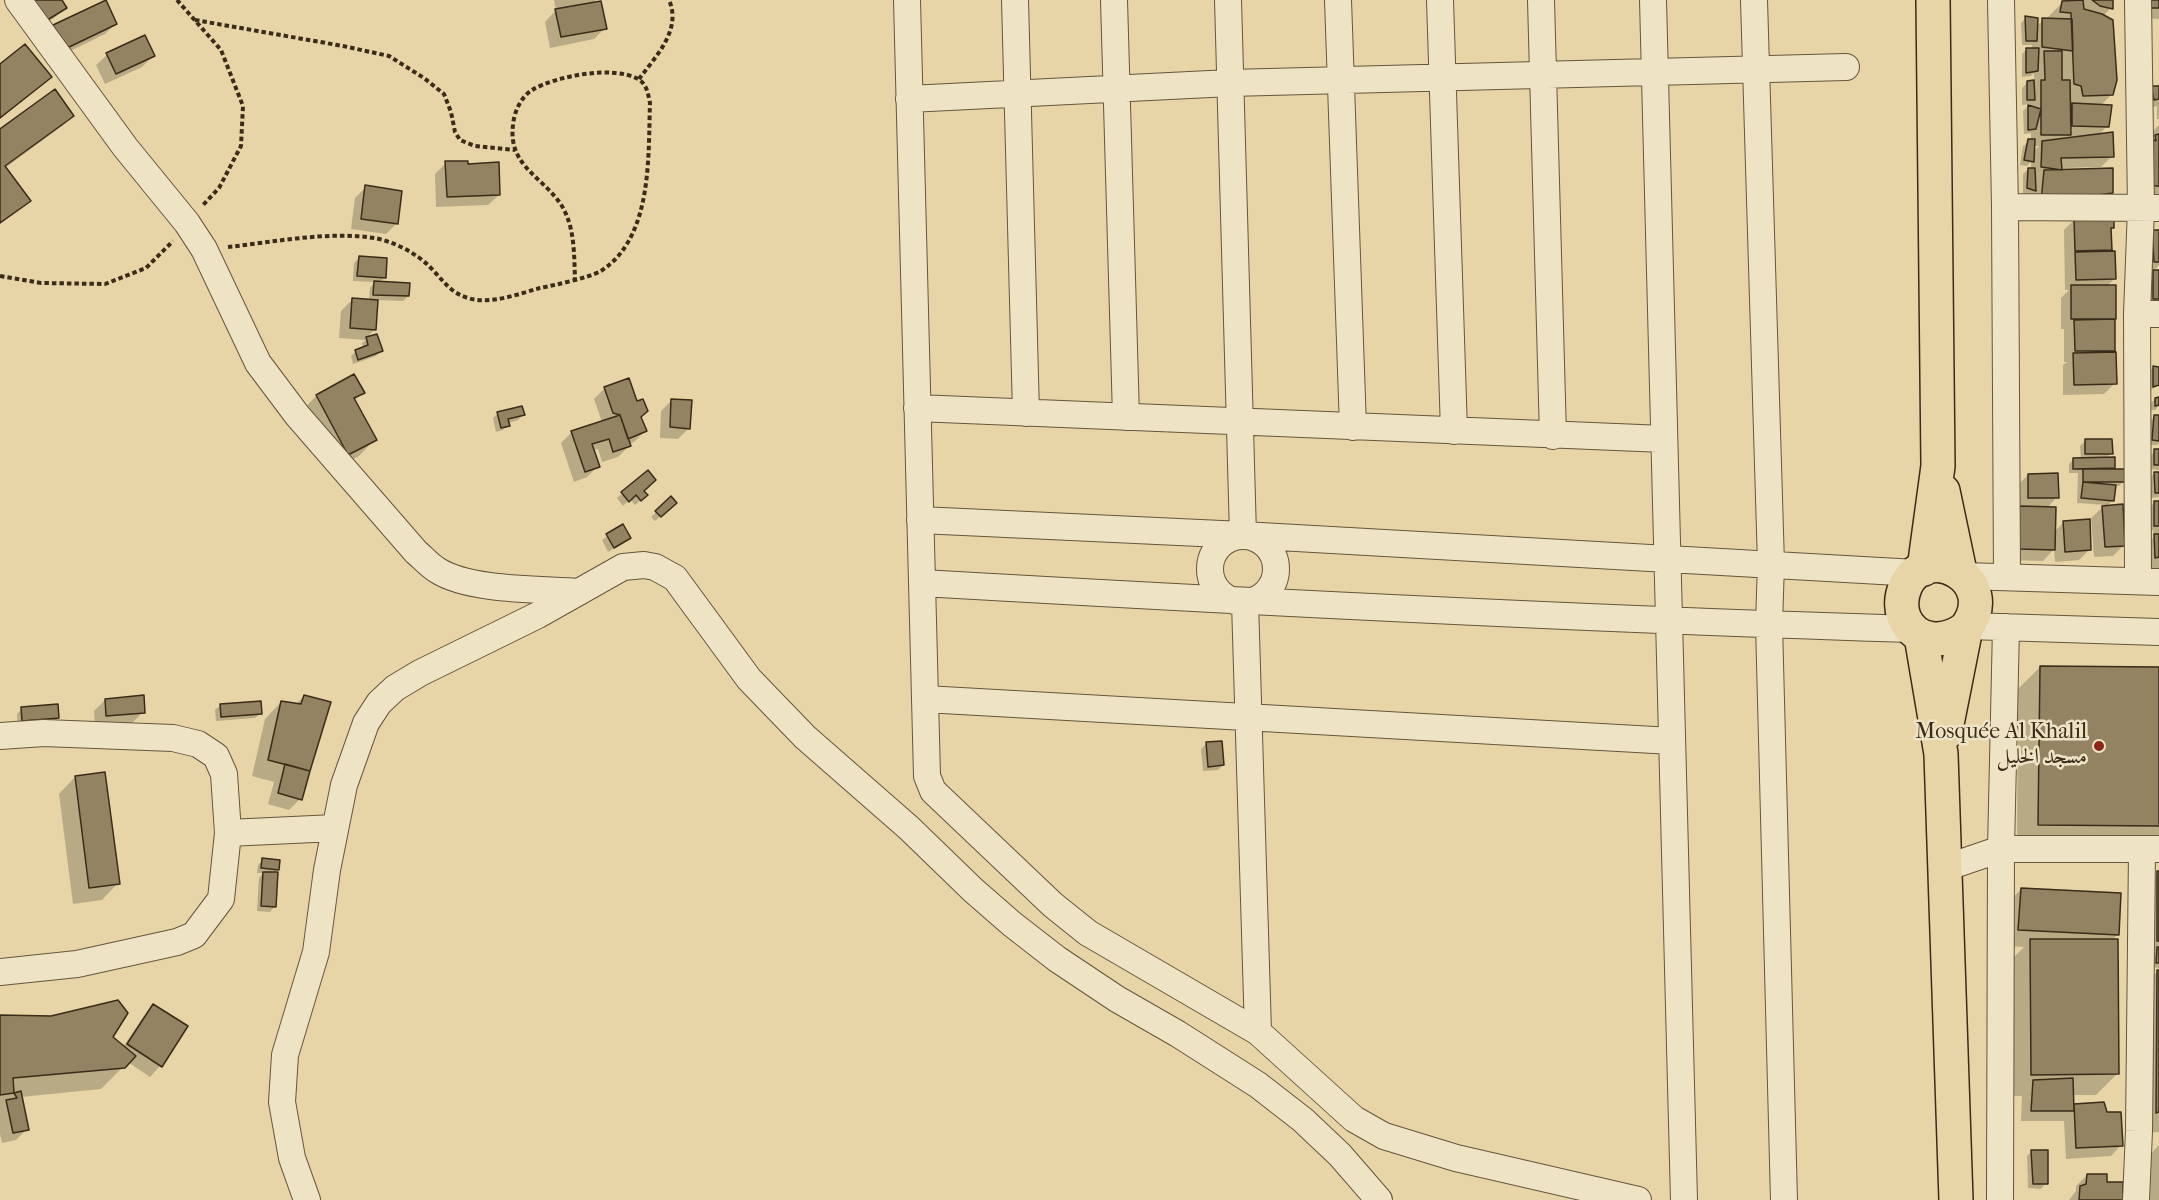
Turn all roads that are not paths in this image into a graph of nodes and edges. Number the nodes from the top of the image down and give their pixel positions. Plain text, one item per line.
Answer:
1 (18, 0) edge
2 (907, 0) edge
3 (1015, 0) edge
4 (1114, 0) edge
5 (1228, 0) edge
6 (1338, 0) edge
7 (1440, 0) edge
8 (1541, 0) edge
9 (1653, 0) edge
10 (1754, 0) edge
11 (1933, 0) edge
12 (2001, 0) edge
13 (2138, 0) edge
14 (1846, 67) dead end
15 (1756, 68) junction
16 (1655, 73) junction
17 (1543, 76) junction
18 (1443, 78) junction
19 (1341, 81) junction
20 (1230, 83) junction
21 (1116, 89) junction
22 (1017, 94) junction
23 (909, 99) junction
24 (2005, 207) junction
25 (2150, 208) edge
26 (2148, 314) edge
27 (917, 408) junction
28 (1026, 413) junction
29 (1126, 417) junction
30 (1240, 422) junction
31 (1353, 427) junction
32 (1455, 432) junction
33 (1553, 436) junction
34 (1664, 439) junction
35 (1938, 466) junction
36 (920, 520) junction
37 (1243, 535) junction
38 (1667, 558) junction
39 (1771, 564) junction
40 (1920, 571) junction
41 (1962, 574) junction
42 (2007, 577) junction
43 (2149, 582) edge
44 (922, 584) junction
45 (579, 592) junction
46 (1245, 602) junction
47 (1669, 621) junction
48 (1769, 624) junction
49 (1967, 627) junction
50 (2006, 627) junction
51 (2159, 632) edge
52 (1917, 633) junction
53 (925, 699) junction
54 (1249, 717) junction
55 (0, 736) edge
56 (1672, 741) junction
57 (1941, 754) junction
58 (334, 828) junction
59 (228, 833) junction
60 (2001, 849) junction
61 (2150, 850) edge
62 (1945, 868) junction
63 (0, 972) edge
64 (1258, 1032) junction
65 (2149, 1131) edge
66 (307, 1200) edge
67 (1379, 1200) edge
68 (1638, 1200) edge
69 (1684, 1200) edge
70 (1784, 1200) edge
71 (1956, 1200) edge
72 (2000, 1200) edge
73 (2136, 1200) edge

1 - 45 street
2 - 23 street
3 - 22 street
4 - 21 street
5 - 20 street
6 - 19 street
7 - 18 street
8 - 17 street
9 - 16 street
10 - 15 street
11 - 35 main road
12 - 24 street
13 - 25 street
14 - 15 street
15 - 16 street
15 - 39 street
16 - 17 street
16 - 34 street
17 - 18 street
17 - 33 street
18 - 19 street
18 - 32 street
19 - 20 street
19 - 31 street
20 - 21 street
20 - 30 street
21 - 22 street
21 - 29 street
22 - 23 street
22 - 28 street
23 - 27 street
24 - 25 street
24 - 42 street
25 - 26 street
26 - 43 street
27 - 28 street
27 - 36 street
28 - 29 street
29 - 30 street
30 - 31 street
30 - 37 street
31 - 32 street
32 - 33 street
33 - 34 street
34 - 38 street
35 - 40 main road
35 - 41 main road
36 - 37 street
36 - 44 street
37 - 38 street
37 - 46 street
37 - 46 street
38 - 39 street
38 - 47 street
39 - 40 street
39 - 48 street
40 - 41 main road
40 - 52 main road
41 - 42 street
41 - 49 main road
42 - 43 street
44 - 46 street
44 - 53 street
45 - 58 street
45 - 67 street
46 - 47 street
46 - 54 street
47 - 48 street
47 - 56 street
48 - 52 street
48 - 70 street
49 - 50 street
49 - 52 main road
49 - 57 main road
50 - 51 street
50 - 60 street
52 - 57 main road
53 - 54 street
53 - 64 street
54 - 56 street
54 - 64 street
55 - 59 street
56 - 69 street
57 - 62 main road
58 - 59 street
58 - 66 street
59 - 63 street
60 - 61 street
60 - 62 street
60 - 72 street
61 - 65 street
62 - 71 main road
64 - 68 street
65 - 73 street

